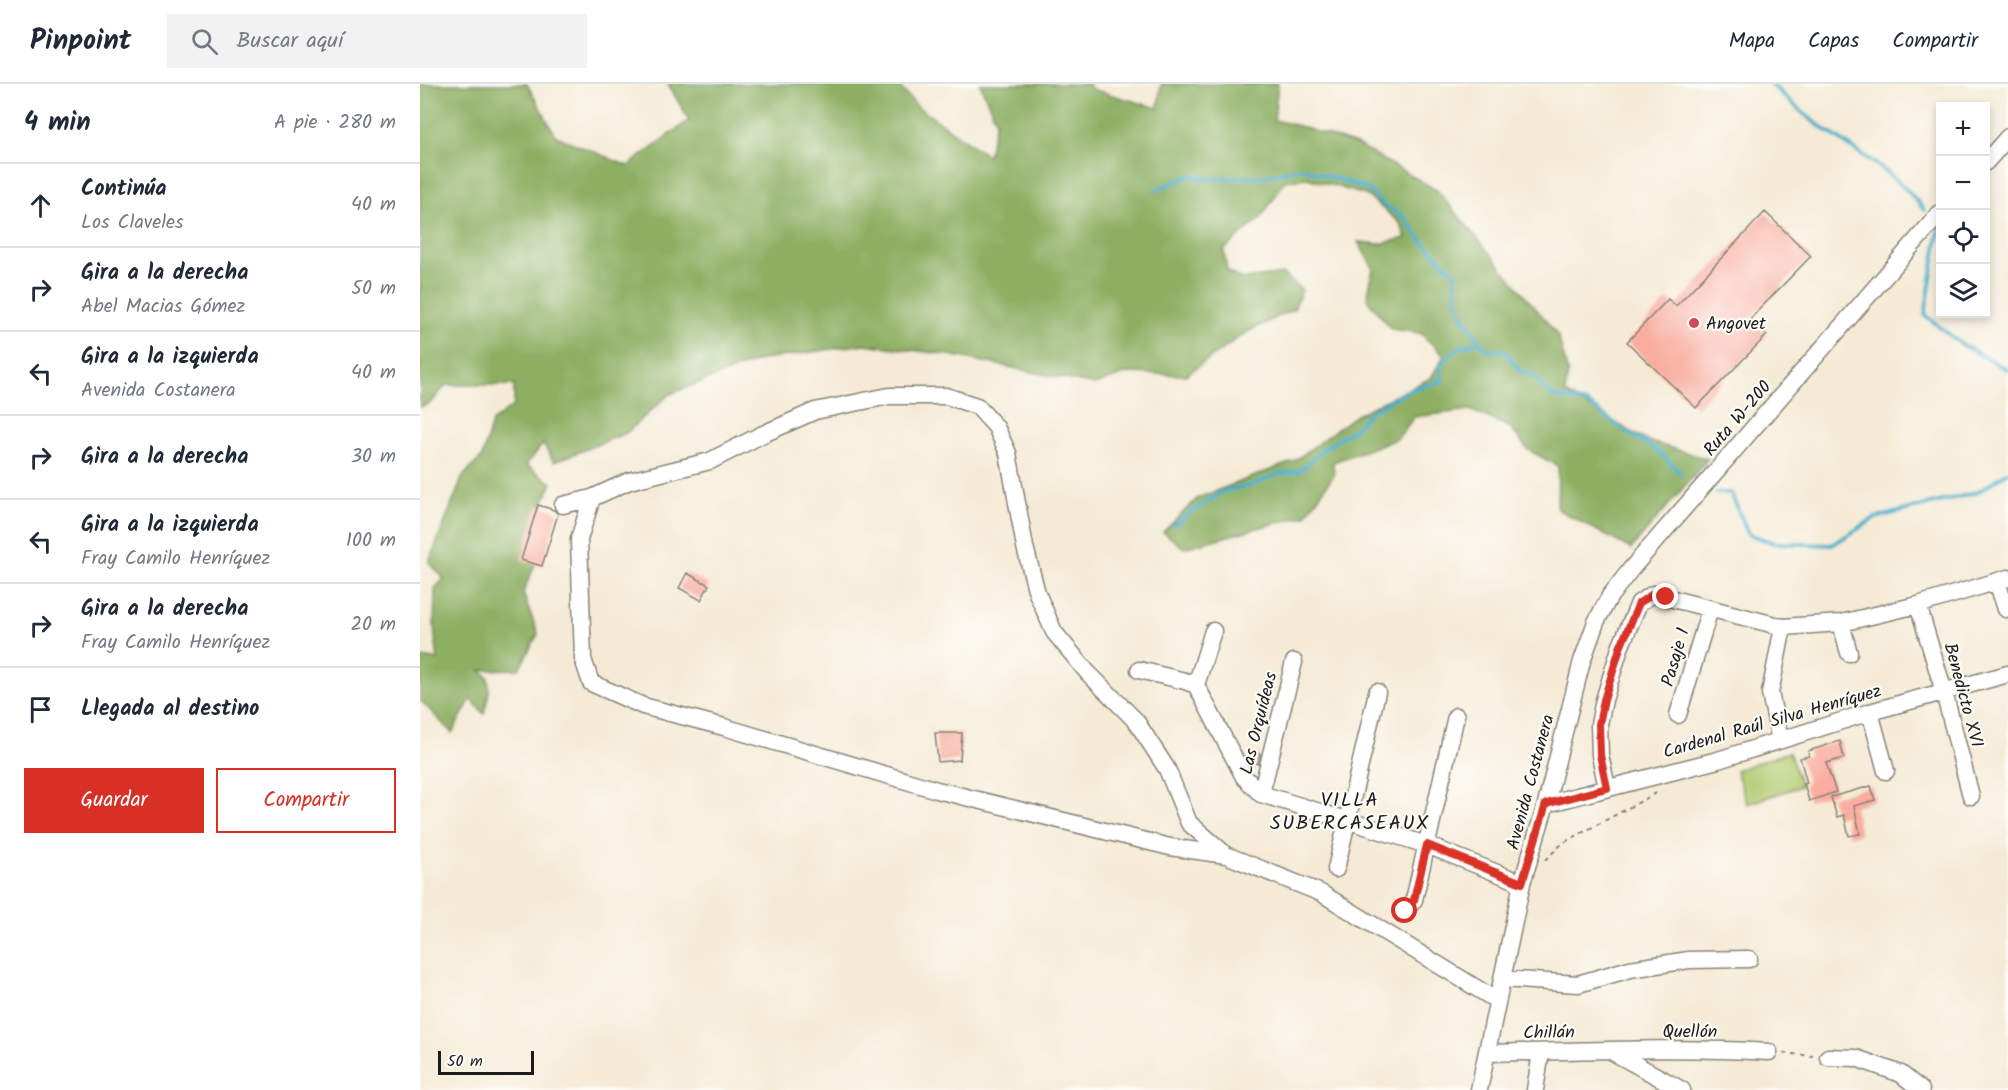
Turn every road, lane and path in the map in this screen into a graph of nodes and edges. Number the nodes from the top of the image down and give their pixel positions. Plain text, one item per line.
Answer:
1 (2008, 137) edge
2 (1990, 157) edge
3 (1936, 219) edge
4 (592, 498) junction
5 (563, 505) dead end
6 (2002, 580) edge
7 (1918, 605) junction
8 (1710, 609) junction
9 (2006, 609) dead end
10 (1841, 623) junction
11 (1783, 627) junction
12 (1213, 631) dead end
13 (1849, 653) dead end
14 (1582, 661) joint
15 (1294, 662) dead end
16 (1139, 670) dead end
17 (2008, 674) edge
18 (1196, 685) junction
19 (1377, 692) dead end
20 (1944, 692) junction
21 (1870, 712) junction
22 (1678, 715) dead end
23 (1456, 716) dead end
24 (1780, 740) junction
25 (1886, 771) dead end
26 (1666, 787) dead end
27 (1607, 788) junction
28 (1261, 794) junction
29 (1971, 796) dead end
30 (1546, 804) junction
31 (1348, 820) junction
32 (1189, 823) junction
33 (1427, 845) junction
34 (1170, 847) junction
35 (1226, 855) junction
36 (1538, 867) dead end
37 (1336, 869) dead end
38 (1522, 883) junction
39 (1405, 911) dead end
40 (1749, 959) dead end
41 (1502, 979) junction
42 (1498, 999) junction
43 (1610, 1050) junction
44 (1541, 1052) junction
45 (1770, 1052) joint
46 (1488, 1053) junction
47 (1828, 1058) joint
48 (1479, 1090) edge
49 (1535, 1090) edge
50 (1682, 1090) edge
51 (1921, 1090) edge

1 - 2 street
3 - 14 street, Ruta W-200
4 - 5 street
4 - 32 street
4 - 34 street
6 - 7 street
6 - 9 street
7 - 10 street
7 - 20 street, Benedicto XVI
8 - 11 street
8 - 22 street, Pasaje 1
8 - 27 street
10 - 11 street
10 - 13 street
11 - 24 street
12 - 18 street
14 - 30 street, Avenida Costanera
15 - 28 street, Las Orquídeas
16 - 18 street
17 - 20 street, Cardenal Raúl Silva Henríquez
18 - 28 street
19 - 31 street
20 - 21 street, Cardenal Raúl Silva Henríquez
20 - 29 street, Benedicto XVI
21 - 24 street, Cardenal Raúl Silva Henríquez
21 - 25 street
23 - 33 street
24 - 27 street, Cardenal Raúl Silva Henríquez
26 - 36 path
27 - 30 street, Cardenal Raúl Silva Henríquez
28 - 31 street
30 - 38 street, Avenida Costanera
31 - 33 street
31 - 37 street
32 - 34 street
32 - 35 street
33 - 38 street
33 - 39 street
34 - 35 street
35 - 42 street
38 - 41 street, Avenida Costanera
40 - 41 street
41 - 42 street, Avenida Costanera
42 - 46 street, Avenida Costanera
43 - 44 street, Chillán
43 - 45 street, Quellón
43 - 50 street
44 - 46 street, Chillán
44 - 49 street
45 - 47 path
46 - 48 street, Avenida Costanera
47 - 51 street

